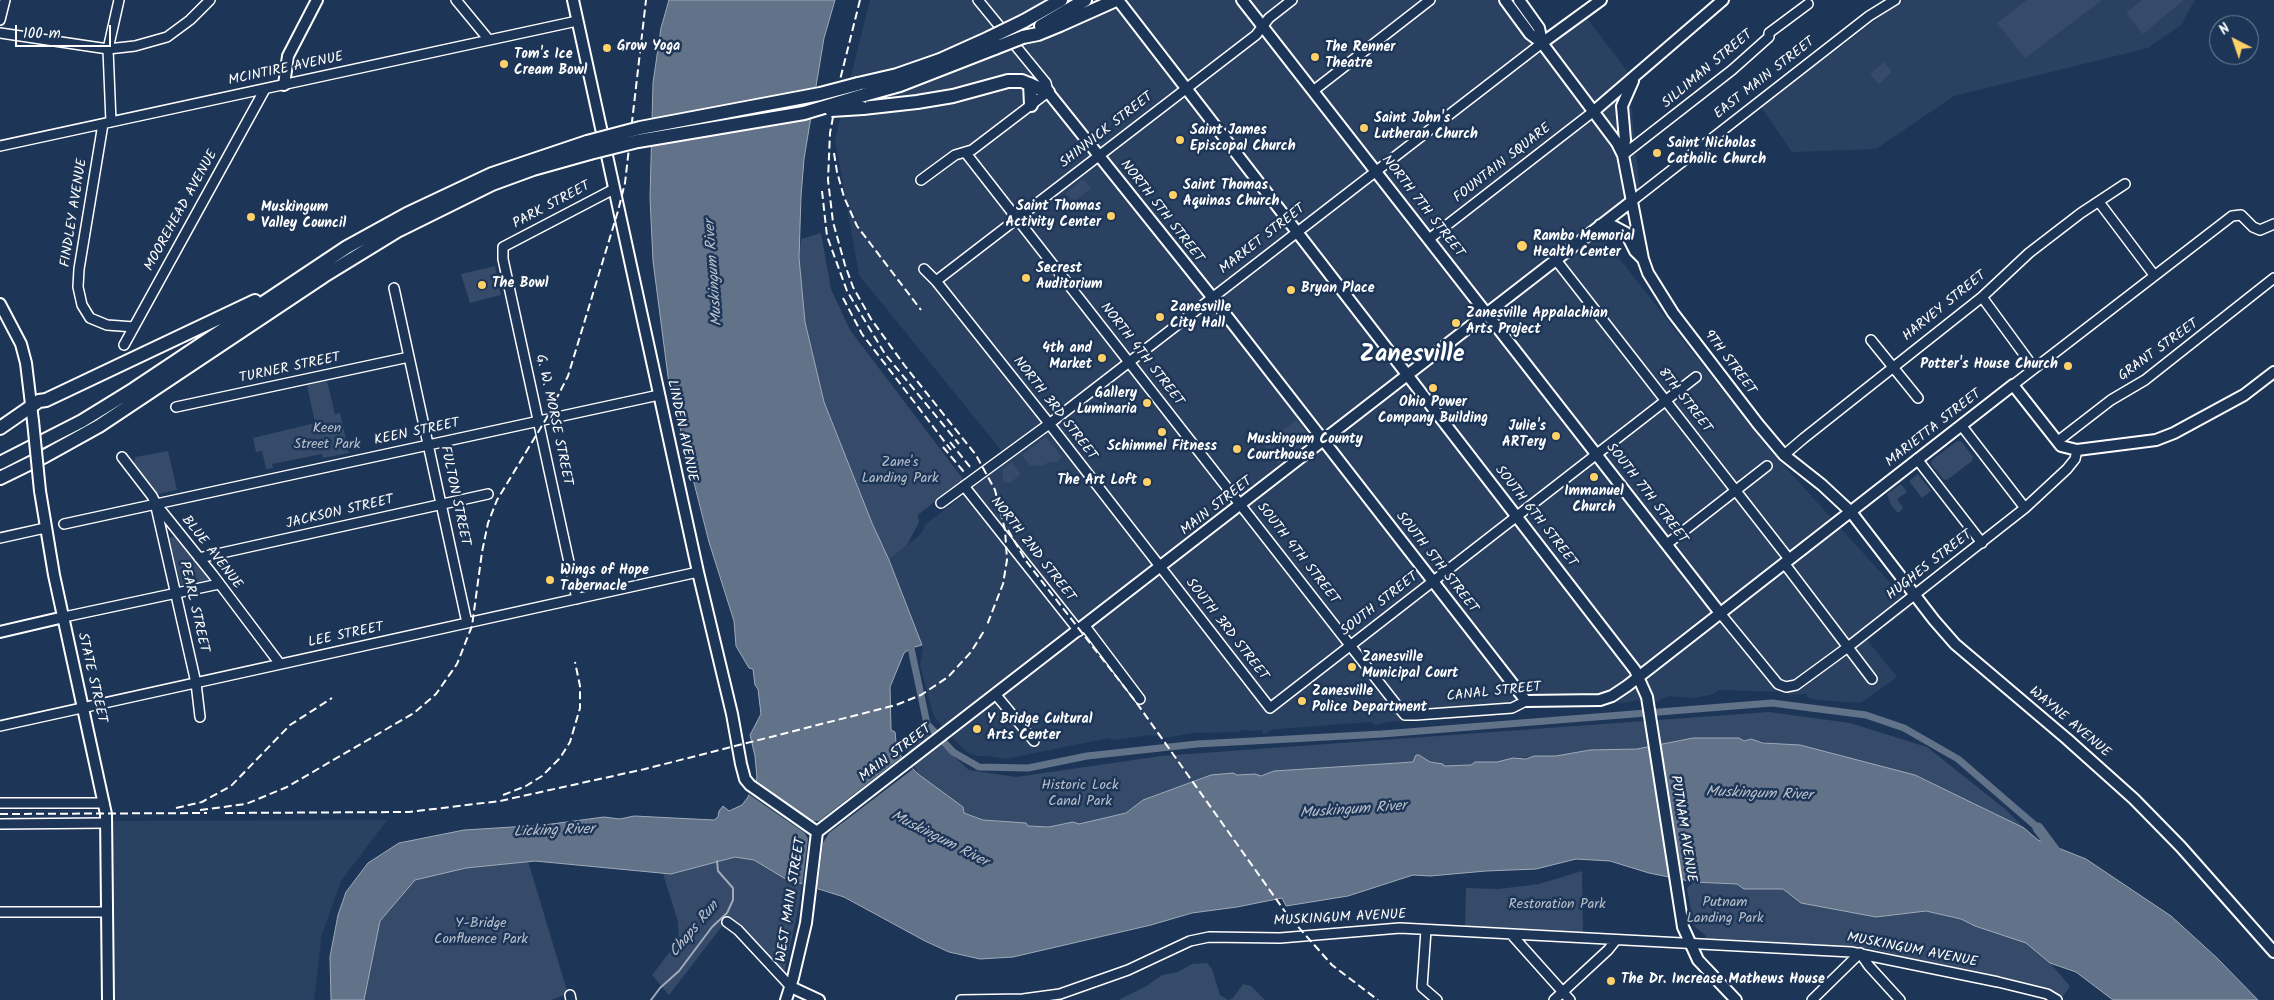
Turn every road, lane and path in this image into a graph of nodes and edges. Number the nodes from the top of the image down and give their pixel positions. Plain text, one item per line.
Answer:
1 (6, 0) edge
2 (119, 0) edge
3 (210, 0) edge
4 (317, 0) edge
5 (456, 0) edge
6 (572, 0) edge
7 (978, 0) edge
8 (1061, 0) edge
9 (1117, 0) edge
10 (1242, 0) edge
11 (1292, 0) edge
12 (1430, 0) edge
13 (1505, 0) edge
14 (1519, 0) edge
15 (1601, 0) edge
16 (1723, 0) edge
17 (1895, 0) edge
18 (1084, 1) edge
19 (1808, 4) dead end
20 (0, 20) edge
21 (577, 21) junction
22 (1263, 26) junction
23 (0, 33) edge
24 (1023, 36) junction
25 (489, 40) junction
26 (992, 43) junction
27 (1542, 43) junction
28 (108, 49) junction
29 (1636, 76) junction
30 (1030, 84) junction
31 (284, 85) junction
32 (264, 89) junction
33 (1185, 89) junction
34 (1313, 91) junction
35 (1048, 92) junction
36 (862, 95) junction
37 (1031, 105) junction
38 (1594, 111) junction
39 (107, 123) junction
40 (0, 146) edge
41 (589, 148) junction
42 (965, 152) junction
43 (1623, 154) junction
44 (1099, 155) junction
45 (1376, 170) junction
46 (921, 180) dead end
47 (2125, 184) dead end
48 (614, 189) junction
49 (1632, 201) junction
50 (2099, 202) junction
51 (1017, 218) junction
52 (2274, 224) edge
53 (1600, 225) junction
54 (1296, 232) junction
55 (1429, 239) junction
56 (503, 248) joint
57 (1643, 259) junction
58 (1556, 260) junction
59 (924, 269) dead end
60 (2154, 275) junction
61 (2274, 278) edge
62 (936, 281) junction
63 (293, 283) junction
64 (394, 288) dead end
65 (1212, 297) junction
66 (1982, 297) junction
67 (0, 304) edge
68 (1487, 313) junction
69 (134, 327) junction
70 (1871, 340) dead end
71 (124, 345) dead end
72 (409, 357) junction
73 (1129, 361) junction
74 (1892, 367) junction
75 (2034, 368) junction
76 (2274, 372) edge
77 (1407, 376) junction
78 (1696, 377) dead end
79 (2013, 385) junction
80 (659, 395) junction
81 (1918, 398) dead end
82 (1666, 401) junction
83 (31, 407) junction
84 (176, 407) dead end
85 (539, 420) junction
86 (1049, 424) junction
87 (1961, 426) junction
88 (0, 428) edge
89 (1324, 441) junction
90 (2058, 441) junction
91 (428, 445) junction
92 (2078, 450) junction
93 (1598, 454) junction
94 (1784, 455) junction
95 (45, 456) junction
96 (122, 457) dead end
97 (1917, 460) junction
98 (0, 464) edge
99 (1767, 466) dead end
100 (0, 478) edge
101 (0, 485) edge
102 (964, 486) junction
103 (1736, 490) junction
104 (488, 494) dead end
105 (941, 503) dead end
106 (156, 504) junction
107 (441, 504) junction
108 (1241, 505) junction
109 (2025, 508) junction
110 (1851, 512) junction
111 (1518, 518) junction
112 (64, 524) dead end
113 (45, 528) junction
114 (0, 538) edge
115 (1982, 543) junction
116 (1667, 544) junction
117 (199, 558) junction
118 (1787, 561) junction
119 (1160, 568) junction
120 (698, 572) junction
121 (1433, 582) junction
122 (219, 584) junction
123 (176, 593) junction
124 (1916, 595) junction
125 (578, 598) junction
126 (1720, 613) junction
127 (64, 618) junction
128 (467, 622) junction
129 (1082, 629) junction
130 (0, 632) edge
131 (1350, 645) junction
132 (1848, 647) junction
133 (280, 664) junction
134 (1639, 677) junction
135 (1872, 679) dead end
136 (196, 683) junction
137 (1786, 687) joint
138 (996, 695) junction
139 (1140, 699) dead end
140 (1526, 701) junction
141 (84, 708) junction
142 (1270, 708) joint
143 (1406, 715) joint
144 (200, 717) dead end
145 (0, 726) edge
146 (1034, 741) dead end
147 (104, 803) junction
148 (0, 804) edge
149 (0, 824) edge
150 (106, 824) junction
151 (817, 832) junction
152 (0, 912) edge
153 (106, 912) junction
154 (727, 922) dead end
155 (1426, 930) junction
156 (1511, 934) junction
157 (1616, 940) junction
158 (1689, 943) junction
159 (2274, 952) edge
160 (1860, 953) junction
161 (791, 987) junction
162 (1563, 992) junction
163 (108, 1000) edge
164 (786, 1000) edge
165 (819, 1000) edge
166 (961, 1000) edge
167 (1437, 1000) edge
168 (1554, 1000) edge
169 (1570, 1000) edge
170 (1736, 1000) edge
171 (1812, 1000) edge
172 (1900, 1000) edge
173 (2057, 1000) edge

1 - 20 street
2 - 28 street, FINDLEY AVENUE
3 - 28 street
4 - 31 main road
5 - 25 street
6 - 21 main road, LINDEN AVENUE
7 - 35 street, NORTH 5TH STREET
8 - 26 highway, bridge
9 - 24 highway
9 - 33 main road, SOUTH 6TH STREET
10 - 22 main road, NORTH 7TH STREET
11 - 22 street, SHINNICK STREET
12 - 34 street
13 - 27 main road
14 - 27 main road
15 - 27 main road, MARKET STREET
16 - 29 main road
17 - 49 street, EAST MAIN STREET
18 - 24 highway
19 - 43 street, SILLIMAN STREET
21 - 25 street, MCINTIRE AVENUE
21 - 48 main road, LINDEN AVENUE
22 - 33 street, SHINNICK STREET
22 - 34 main road, NORTH 7TH STREET
23 - 28 street
24 - 26 highway, bridge
25 - 31 street, MCINTIRE AVENUE
26 - 36 highway
27 - 38 main road
27 - 45 street, MARKET STREET
28 - 39 street, FINDLEY AVENUE
29 - 38 main road
29 - 43 main road
30 - 35 highway
30 - 36 highway
30 - 37 highway
31 - 32 street, MCINTIRE AVENUE
32 - 39 street, MCINTIRE AVENUE
32 - 69 street, MOOREHEAD AVENUE
33 - 44 street, SHINNICK STREET
33 - 54 main road, SOUTH 6TH STREET
34 - 45 main road, NORTH 7TH STREET
35 - 37 street
35 - 44 main road, NORTH 5TH STREET
36 - 41 highway, bridge
36 - 41 highway, bridge
37 - 42 street
38 - 43 main road
38 - 55 street, FOUNTAIN SQUARE
39 - 40 street, MCINTIRE AVENUE
39 - 69 street, FINDLEY AVENUE
41 - 63 highway
41 - 95 highway
42 - 46 street
42 - 51 street, NORTH 4TH STREET
43 - 49 main road, 9TH STREET
44 - 51 street, SHINNICK STREET
44 - 65 main road, NORTH 5TH STREET
45 - 54 street, MARKET STREET
45 - 55 main road, NORTH 7TH STREET
47 - 50 street, HARVEY STREET
48 - 56 street, PARK STREET
48 - 80 main road, LINDEN AVENUE
49 - 53 main road, MAIN STREET
49 - 57 main road, 9TH STREET
50 - 60 street
50 - 66 street, HARVEY STREET
51 - 62 street, SHINNICK STREET
51 - 73 street, NORTH 4TH STREET
52 - 60 street, MARIETTA STREET
53 - 57 main road
53 - 58 main road, MAIN STREET
54 - 65 street, MARKET STREET
54 - 77 main road, SOUTH 6TH STREET
55 - 68 main road, NORTH 7TH STREET
56 - 85 street, G. W. MORSE STREET
57 - 94 main road, 9TH STREET
58 - 68 main road, MAIN STREET
58 - 82 street, 8TH STREET
59 - 62 street, NORTH 3RD STREET
60 - 75 street, MARIETTA STREET
61 - 90 street, GRANT STREET
62 - 86 street, NORTH 3RD STREET
63 - 83 highway
63 - 98 highway
64 - 72 street, FULTON STREET
65 - 73 street, MARKET STREET
65 - 89 main road, NORTH 5TH STREET
66 - 74 street, HARVEY STREET
66 - 75 street
67 - 83 main road, STATE STREET
68 - 77 main road, MAIN STREET
68 - 93 main road, SOUTH 7TH STREET
69 - 71 street, MOOREHEAD AVENUE
70 - 74 street
72 - 84 street, TURNER STREET
72 - 91 street, FULTON STREET
73 - 86 street, MARKET STREET
73 - 108 street, NORTH 4TH STREET
74 - 81 street
74 - 94 street, HARVEY STREET
75 - 79 street, MARIETTA STREET
76 - 92 main road
77 - 89 main road, MAIN STREET
77 - 111 main road, SOUTH 6TH STREET
78 - 82 street, SOUTH STREET
79 - 87 main road, MARIETTA STREET
79 - 90 main road
80 - 85 street, KEEN STREET
80 - 120 main road, LINDEN AVENUE
82 - 93 street, SOUTH STREET
82 - 103 street, 8TH STREET
83 - 88 highway
83 - 113 main road, STATE STREET, bridge
85 - 91 street, KEEN STREET
85 - 125 street, G. W. MORSE STREET
86 - 102 street, MARKET STREET
86 - 119 street, NORTH 3RD STREET
87 - 97 main road, MARIETTA STREET
87 - 109 street
89 - 108 main road, MAIN STREET
89 - 121 main road, SOUTH 5TH STREET
90 - 92 main road
91 - 106 street, KEEN STREET
91 - 107 street, FULTON STREET
92 - 109 street, HUGHES STREET
93 - 111 street, SOUTH STREET
93 - 116 main road, SOUTH 7TH STREET
94 - 110 main road, 9TH STREET
95 - 100 highway
95 - 101 highway
96 - 106 street, BLUE AVENUE
97 - 110 main road, MARIETTA STREET
97 - 115 street
99 - 103 street
102 - 105 street, MARKET STREET
102 - 129 street, NORTH 2ND STREET
103 - 116 street
103 - 118 street, 8TH STREET
104 - 107 street, JACKSON STREET
106 - 112 street, KEEN STREET
106 - 117 street, BLUE AVENUE
106 - 123 street, PEARL STREET
107 - 117 street, JACKSON STREET
107 - 128 street, FULTON STREET
108 - 119 main road, MAIN STREET
108 - 131 street, SOUTH 4TH STREET
109 - 115 street, HUGHES STREET
110 - 118 main road, MARIETTA STREET
110 - 124 main road, WAYNE AVENUE
111 - 121 street, SOUTH STREET
111 - 134 main road, SOUTH 6TH STREET
113 - 114 street
113 - 127 main road, STATE STREET
115 - 124 street, HUGHES STREET
116 - 126 main road, SOUTH 7TH STREET
117 - 122 street, BLUE AVENUE
118 - 126 main road, MARIETTA STREET
118 - 132 street, 8TH STREET
119 - 129 main road, MAIN STREET
119 - 142 street, SOUTH 3RD STREET
120 - 125 street, LEE STREET
120 - 151 main road, LINDEN AVENUE
121 - 131 street, SOUTH STREET
121 - 140 main road, SOUTH 5TH STREET
122 - 123 street
122 - 133 street, BLUE AVENUE
123 - 127 street
123 - 136 street, PEARL STREET
124 - 132 street, HUGHES STREET
124 - 159 main road, WAYNE AVENUE
125 - 128 street, LEE STREET
126 - 134 main road, MARIETTA STREET
126 - 137 street, SOUTH 7TH STREET
127 - 130 main road
127 - 141 main road, STATE STREET
128 - 133 street, LEE STREET
129 - 138 main road, MAIN STREET
129 - 139 street, NORTH 2ND STREET
131 - 142 street, SOUTH STREET
131 - 143 street, SOUTH 4TH STREET
132 - 135 street, 8TH STREET
132 - 137 street, HUGHES STREET
133 - 136 street, LEE STREET
134 - 140 main road, CANAL STREET
134 - 158 main road, PUTNAM AVENUE
136 - 141 street, LEE STREET
136 - 144 street, PEARL STREET
138 - 146 street
138 - 151 main road, MAIN STREET
140 - 143 street, CANAL STREET
141 - 145 street, LEE STREET
141 - 147 main road, STATE STREET
147 - 148 street
147 - 150 main road, STATE STREET
149 - 150 street
150 - 153 main road, STATE STREET
151 - 161 main road, WEST MAIN STREET
152 - 153 street
153 - 163 main road, STATE STREET
154 - 161 street
155 - 156 street, MUSKINGUM AVENUE
155 - 166 street, MUSKINGUM AVENUE
155 - 167 street
156 - 157 street, MUSKINGUM AVENUE
156 - 162 street
157 - 158 street, MUSKINGUM AVENUE
157 - 162 street
158 - 160 street, MUSKINGUM AVENUE
158 - 170 main road, PUTNAM AVENUE
160 - 171 street
160 - 172 street
160 - 173 street, MUSKINGUM AVENUE
161 - 164 main road, WEST MAIN STREET
161 - 165 main road
162 - 168 street
162 - 169 street

